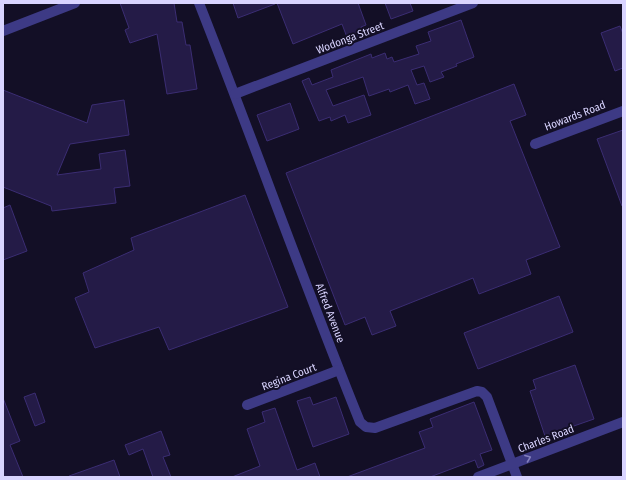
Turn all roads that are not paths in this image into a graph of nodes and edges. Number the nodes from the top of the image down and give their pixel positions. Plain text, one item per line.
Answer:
1 (75, 3) edge
2 (199, 3) edge
3 (473, 3) edge
4 (3, 31) edge
5 (235, 94) junction
6 (623, 111) edge
7 (535, 144) dead end
8 (339, 370) junction
9 (246, 405) dead end
10 (623, 422) edge
11 (512, 464) junction
12 (478, 477) edge
13 (517, 477) edge

1 - 4 street
2 - 5 street, Alfred Avenue
3 - 5 street, Wodonga Street
5 - 8 street, Alfred Avenue
6 - 7 street, Howards Road
8 - 9 street, Regina Court
8 - 11 street, Alfred Avenue
11 -> 10 street, Charles Road
11 - 12 street, Charles Road
11 - 13 street, Alfred Avenue

